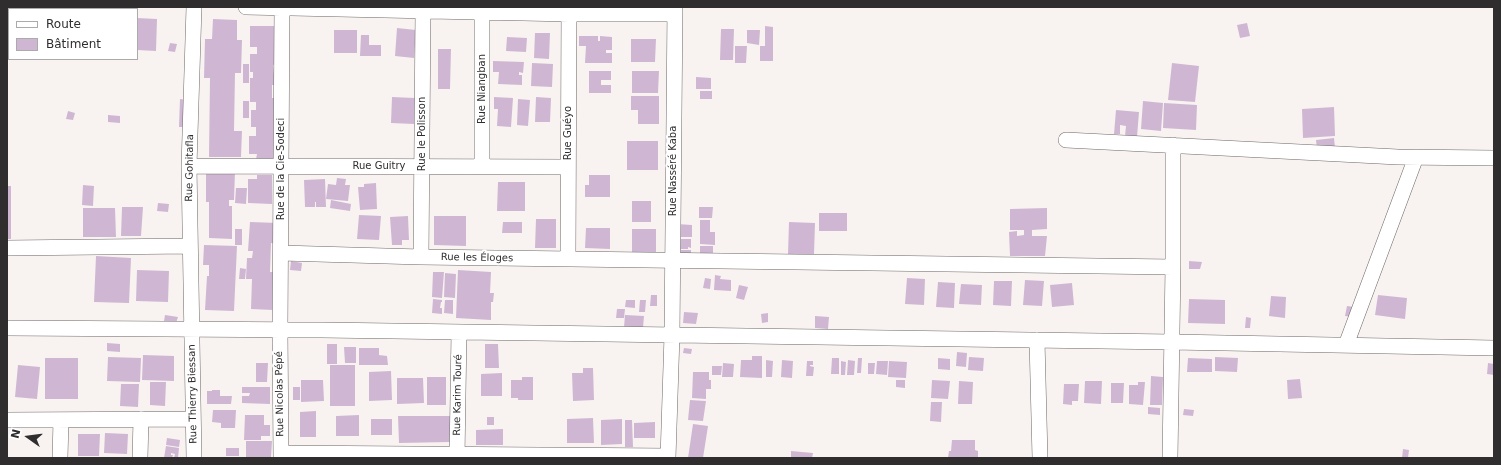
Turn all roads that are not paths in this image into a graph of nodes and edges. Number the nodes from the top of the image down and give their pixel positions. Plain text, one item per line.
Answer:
1 (194, 7) edge
2 (246, 7) edge
3 (282, 8) edge
4 (317, 8) edge
5 (423, 11) junction
6 (569, 11) edge
7 (675, 11) edge
8 (482, 12) junction
9 (1066, 140) dead end
10 (1173, 145) junction
11 (1416, 157) junction
12 (1494, 158) edge
13 (189, 166) junction
14 (281, 166) junction
15 (422, 166) junction
16 (482, 166) junction
17 (568, 167) junction
18 (190, 246) junction
19 (7, 248) edge
20 (281, 253) junction
21 (421, 257) junction
22 (568, 259) junction
23 (673, 261) junction
24 (1173, 267) junction
25 (7, 328) edge
26 (191, 330) junction
27 (280, 330) junction
28 (459, 332) junction
29 (672, 335) junction
30 (1037, 340) junction
31 (1172, 342) junction
32 (1346, 345) junction
33 (1494, 348) edge
34 (141, 419) junction
35 (193, 419) junction
36 (7, 420) edge
37 (61, 420) junction
38 (281, 456) edge
39 (457, 456) edge
40 (668, 457) edge
41 (60, 458) edge
42 (140, 458) edge
43 (194, 458) edge
44 (1040, 458) edge
45 (1170, 458) edge

1 - 13 street, Rue Gohitafla
2 - 3 street
3 - 4 street
3 - 14 street, Rue de la Cie-Sodeci
4 - 5 street
5 - 8 street
5 - 15 street, Rue le Polisson
6 - 7 street
6 - 8 street
6 - 17 street, Rue Guéyo
7 - 23 street, Rue Nasséré Kaba
8 - 16 street, Rue Niangban
9 - 10 street
10 - 11 street
10 - 24 street
11 - 12 street
11 - 32 street
13 - 14 street, Rue Guitry
13 - 18 street, Rue Gohitafla
14 - 15 street, Rue Guitry
14 - 20 street, Rue de la Cie-Sodeci
15 - 16 street, Rue Guitry
15 - 21 street, Rue le Polisson
16 - 17 street, Rue Guitry
17 - 22 street, Rue Guéyo
18 - 19 street
18 - 26 street, Rue Gohitafla
20 - 21 street, Rue les Éloges
20 - 27 street, Rue de la Cie-Sodeci
21 - 22 street, Rue les Éloges
22 - 23 street, Rue les Éloges
23 - 24 street, Rue les Éloges
23 - 29 street, Rue Nasséré Kaba
24 - 31 street
25 - 26 street
26 - 27 street
26 - 35 street, Rue Thierry Biessan
27 - 28 street
27 - 38 street, Rue Nicolas Pépé
28 - 29 street
28 - 39 street, Rue Karim Touré
29 - 30 street
29 - 40 street, Rue Nasséré Kaba
30 - 31 street
30 - 44 street
31 - 32 street
31 - 45 street
32 - 33 street
34 - 35 street
34 - 37 street
34 - 42 street
35 - 43 street, Rue Thierry Biessan
36 - 37 street
37 - 41 street
38 - 39 street
39 - 40 street

